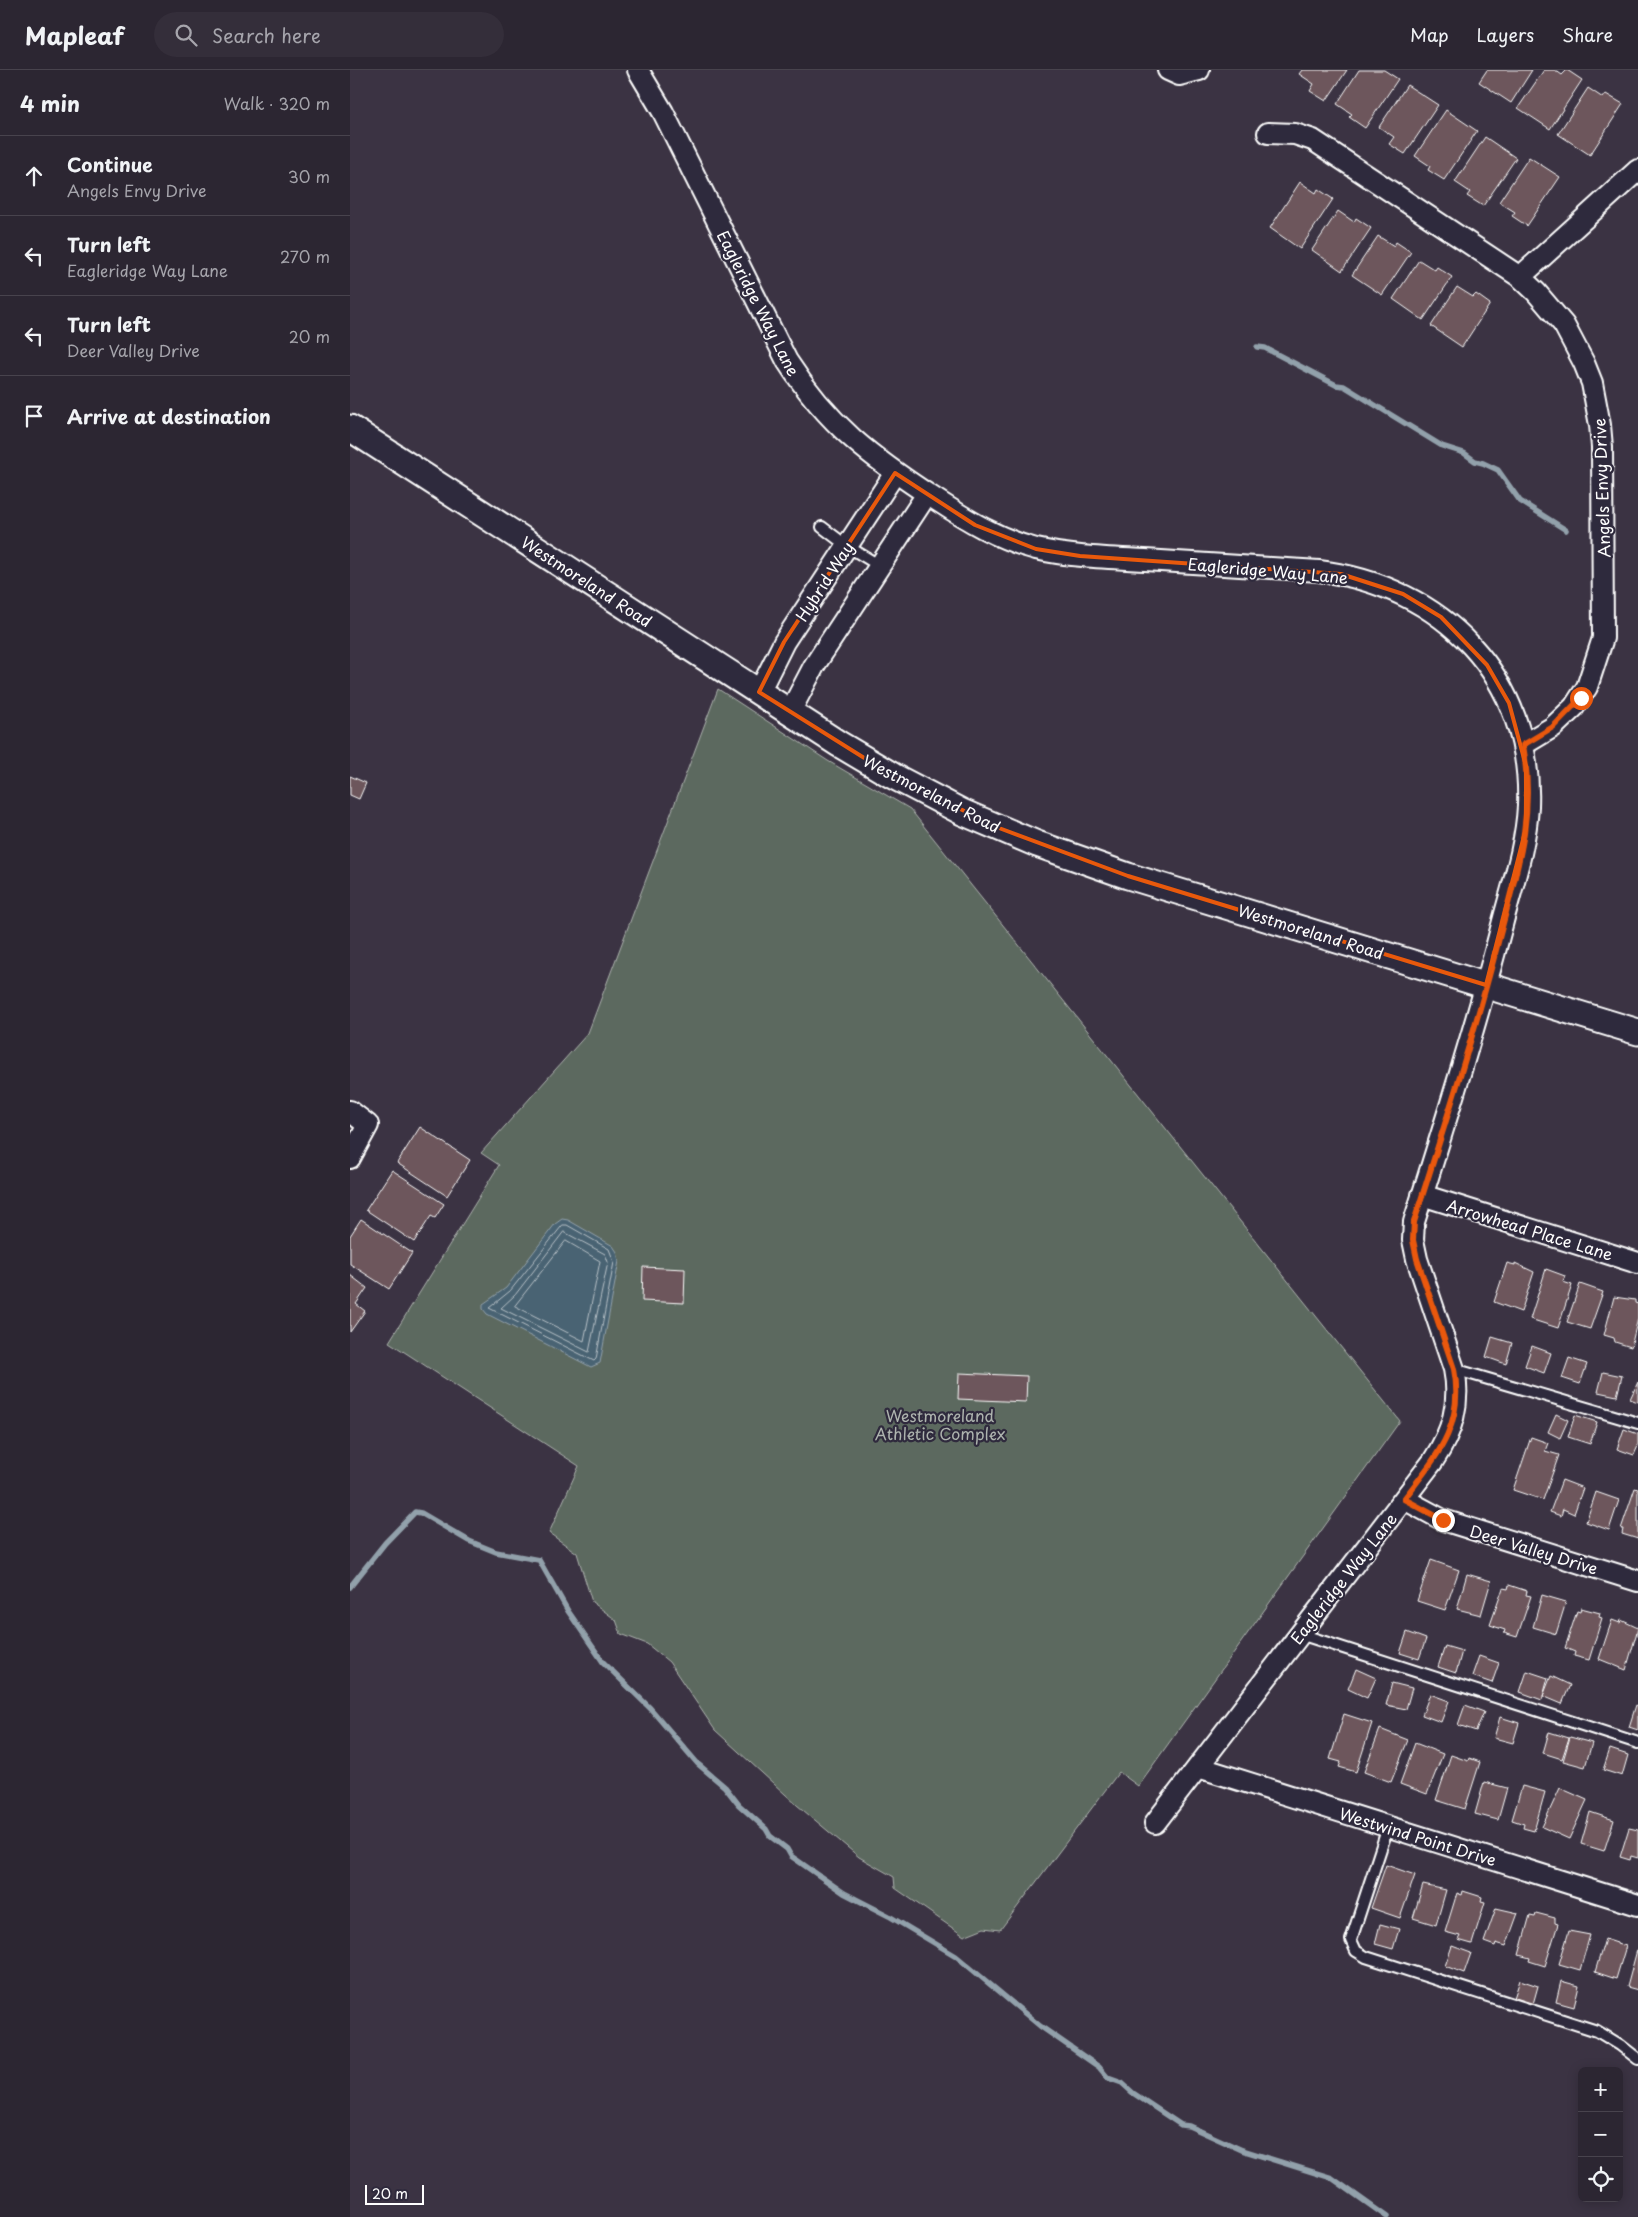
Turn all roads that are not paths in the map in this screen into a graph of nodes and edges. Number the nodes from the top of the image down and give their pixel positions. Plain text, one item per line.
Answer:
1 (638, 70) edge
2 (1168, 70) edge
3 (1199, 70) edge
4 (1268, 133) dead end
5 (1638, 170) edge
6 (1520, 277) junction
7 (350, 428) edge
8 (895, 473) junction
9 (927, 494) junction
10 (822, 527) dead end
11 (847, 546) junction
12 (880, 566) junction
13 (759, 692) junction
14 (790, 712) junction
15 (1523, 745) junction
16 (1486, 986) junction
17 (1638, 1032) edge
18 (350, 1111) edge
19 (350, 1158) edge
20 (1422, 1195) junction
21 (1638, 1263) edge
22 (1454, 1369) junction
23 (1638, 1423) edge
24 (1404, 1499) junction
25 (1638, 1582) edge
26 (1300, 1634) junction
27 (1638, 1743) edge
28 (1198, 1768) junction
29 (1155, 1823) dead end
30 (1388, 1827) junction
31 (1638, 1905) edge
32 (1638, 2060) edge

1 - 8 street, Eagleridge Way Lane
2 - 3 street
4 - 6 street, Angels Envy Drive
5 - 6 street
6 - 15 street, Angels Envy Drive
7 - 13 street, Westmoreland Road
8 - 9 street, Eagleridge Way Lane
8 - 11 street, Hybrid Way
9 - 12 street
9 - 15 street, Eagleridge Way Lane
10 - 11 lane
11 - 12 lane
11 - 13 street, Hybrid Way
12 - 14 street
13 - 14 street, Westmoreland Road
14 - 16 street, Westmoreland Road
15 - 16 street, Eagleridge Way Lane
16 - 17 street, Westmoreland Road
16 - 20 street, Eagleridge Way Lane
18 - 19 street
20 - 21 street, Arrowhead Place Lane
20 - 22 street, Eagleridge Way Lane
22 - 23 lane
22 - 24 street, Eagleridge Way Lane
24 - 25 street, Deer Valley Drive
24 - 26 street, Eagleridge Way Lane
26 - 27 lane
26 - 28 street, Eagleridge Way Lane
28 - 29 street, Eagleridge Way Lane
28 - 30 street, Westwind Point Drive
30 - 31 street, Westwind Point Drive
30 - 32 lane

